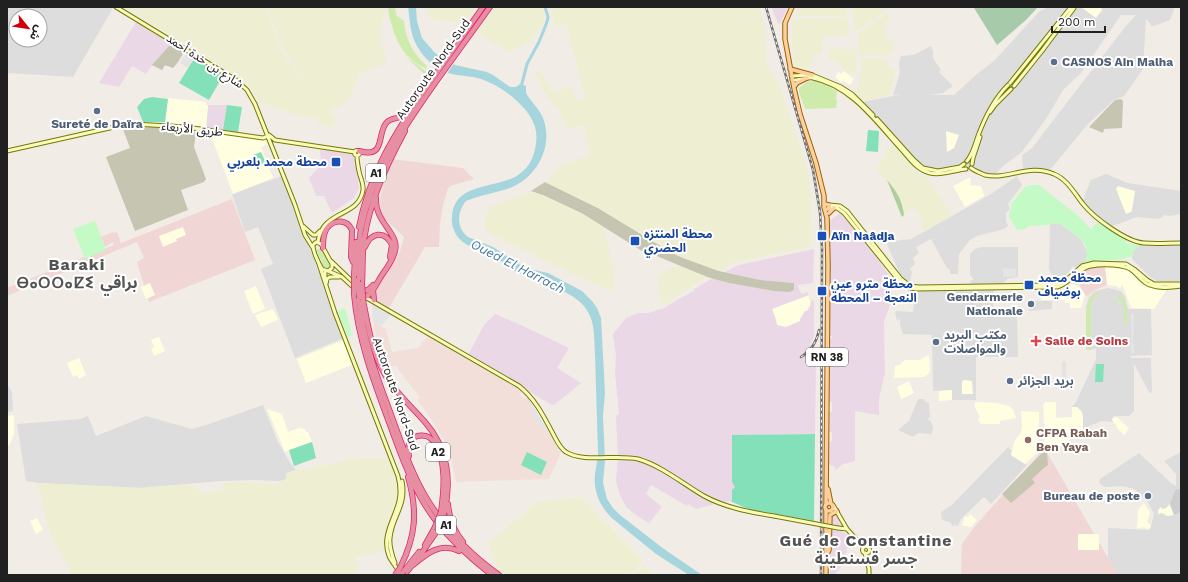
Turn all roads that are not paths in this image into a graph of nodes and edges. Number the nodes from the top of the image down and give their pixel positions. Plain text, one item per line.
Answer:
1 (116, 7) edge
2 (119, 7) edge
3 (484, 7) edge
4 (490, 7) edge
5 (792, 7) edge
6 (1073, 7) edge
7 (471, 28) junction
8 (790, 69) junction
9 (812, 75) junction
10 (792, 78) junction
11 (807, 78) junction
12 (433, 82) junction
13 (1009, 84) junction
14 (427, 87) junction
15 (1013, 87) junction
16 (794, 88) junction
17 (416, 110) junction
18 (885, 130) junction
19 (267, 135) junction
20 (262, 137) junction
21 (270, 142) junction
22 (286, 142) junction
23 (7, 151) edge
24 (357, 153) junction
25 (274, 154) junction
26 (965, 163) junction
27 (972, 164) junction
28 (971, 168) junction
29 (966, 170) junction
30 (378, 189) junction
31 (828, 208) junction
32 (834, 208) joint
33 (328, 221) junction
34 (302, 225) junction
35 (318, 242) junction
36 (1181, 243) edge
37 (313, 248) junction
38 (323, 248) junction
39 (363, 255) junction
40 (329, 259) junction
41 (318, 261) junction
42 (354, 264) junction
43 (326, 271) junction
44 (345, 280) junction
45 (326, 284) junction
46 (1181, 285) edge
47 (373, 290) junction
48 (362, 291) junction
49 (364, 298) junction
50 (374, 300) junction
51 (381, 307) junction
52 (347, 343) junction
53 (407, 463) junction
54 (447, 496) junction
55 (830, 507) junction
56 (837, 511) junction
57 (442, 512) junction
58 (436, 529) junction
59 (847, 529) junction
60 (863, 547) junction
61 (865, 553) junction
62 (827, 554) junction
63 (471, 555) junction
64 (413, 565) junction
65 (402, 572) edge
66 (396, 575) edge
67 (492, 575) edge
68 (499, 575) edge
69 (827, 575) edge
70 (869, 575) edge

1 - 19 main road
2 - 19 main road, شارع بن خدة أحمد
3 - 7 highway, Autoroute Nord-Sud / A1
4 - 7 highway, Autoroute Nord-Sud / A1
5 - 8 main road, RN 38
6 - 13 main road
6 - 15 main road
7 - 12 highway, Autoroute Nord-Sud / A1
8 - 9 main road
8 - 10 main road, RN 38
9 - 10 main road
9 - 18 main road
10 - 11 main road
10 - 16 main road, RN 38
11 - 16 main road
11 - 18 main road
12 - 14 highway, Autoroute Nord-Sud / A1
12 - 17 highway, Autoroute Nord-Sud / A1
13 - 15 main road
13 - 26 main road
14 - 24 highway
14 - 42 highway, Autoroute Nord-Sud / A1
15 - 27 main road
16 - 31 main road, RN 38
17 - 30 highway
17 - 49 highway, Autoroute Nord-Sud / A1, bridge
18 - 26 main road
18 - 29 main road
19 - 20 main road
19 - 21 main road
19 - 22 main road
20 - 21 main road
20 - 23 main road, طريق الأربعاء
21 - 25 main road
22 - 24 main road
22 - 25 main road
24 - 33 main road
25 - 34 main road
26 - 27 main road
26 - 29 main road
27 - 28 main road
28 - 29 main road
28 - 36 main road
30 - 39 highway
30 - 47 highway
31 - 32 main road
31 - 46 main road
31 - 55 main road, RN 38
32 - 46 main road
33 - 34 main road
33 - 35 main road
34 - 37 main road
35 - 37 main road
35 - 38 main road
37 - 41 main road
38 - 40 main road
38 - 42 highway
39 - 48 highway
39 - 49 highway, bridge
40 - 43 main road
40 - 48 main road
41 - 43 main road
41 - 52 main road
42 - 53 highway, Autoroute Nord-Sud / A1, bridge
43 - 44 main road
43 - 45 main road
44 - 45 main road
44 - 49 main road
45 - 52 main road
47 - 49 highway
47 - 50 highway
48 - 49 main road
49 - 50 main road
49 - 51 main road
49 - 53 highway, Autoroute Nord-Sud / A1
49 - 54 highway
50 - 51 main road
51 - 59 main road, bridge
52 - 65 main road
53 - 57 highway, A2
53 - 63 highway, Autoroute Nord-Sud / A1
53 - 65 highway, A2
54 - 57 highway
54 - 63 highway
55 - 56 main road
55 - 62 main road, RN 38
55 - 69 main road, RN 38
56 - 59 main road
56 - 62 main road
57 - 58 highway, A2, bridge
58 - 64 highway
58 - 65 highway, A2
59 - 60 main road
60 - 61 main road
60 - 61 main road
61 - 70 main road
62 - 69 main road, RN 38
63 - 64 highway
63 - 67 highway, Autoroute Nord-Sud / A1
63 - 68 highway, Autoroute Nord-Sud / A1
64 - 65 highway, A2
65 - 66 highway, A2, bridge

